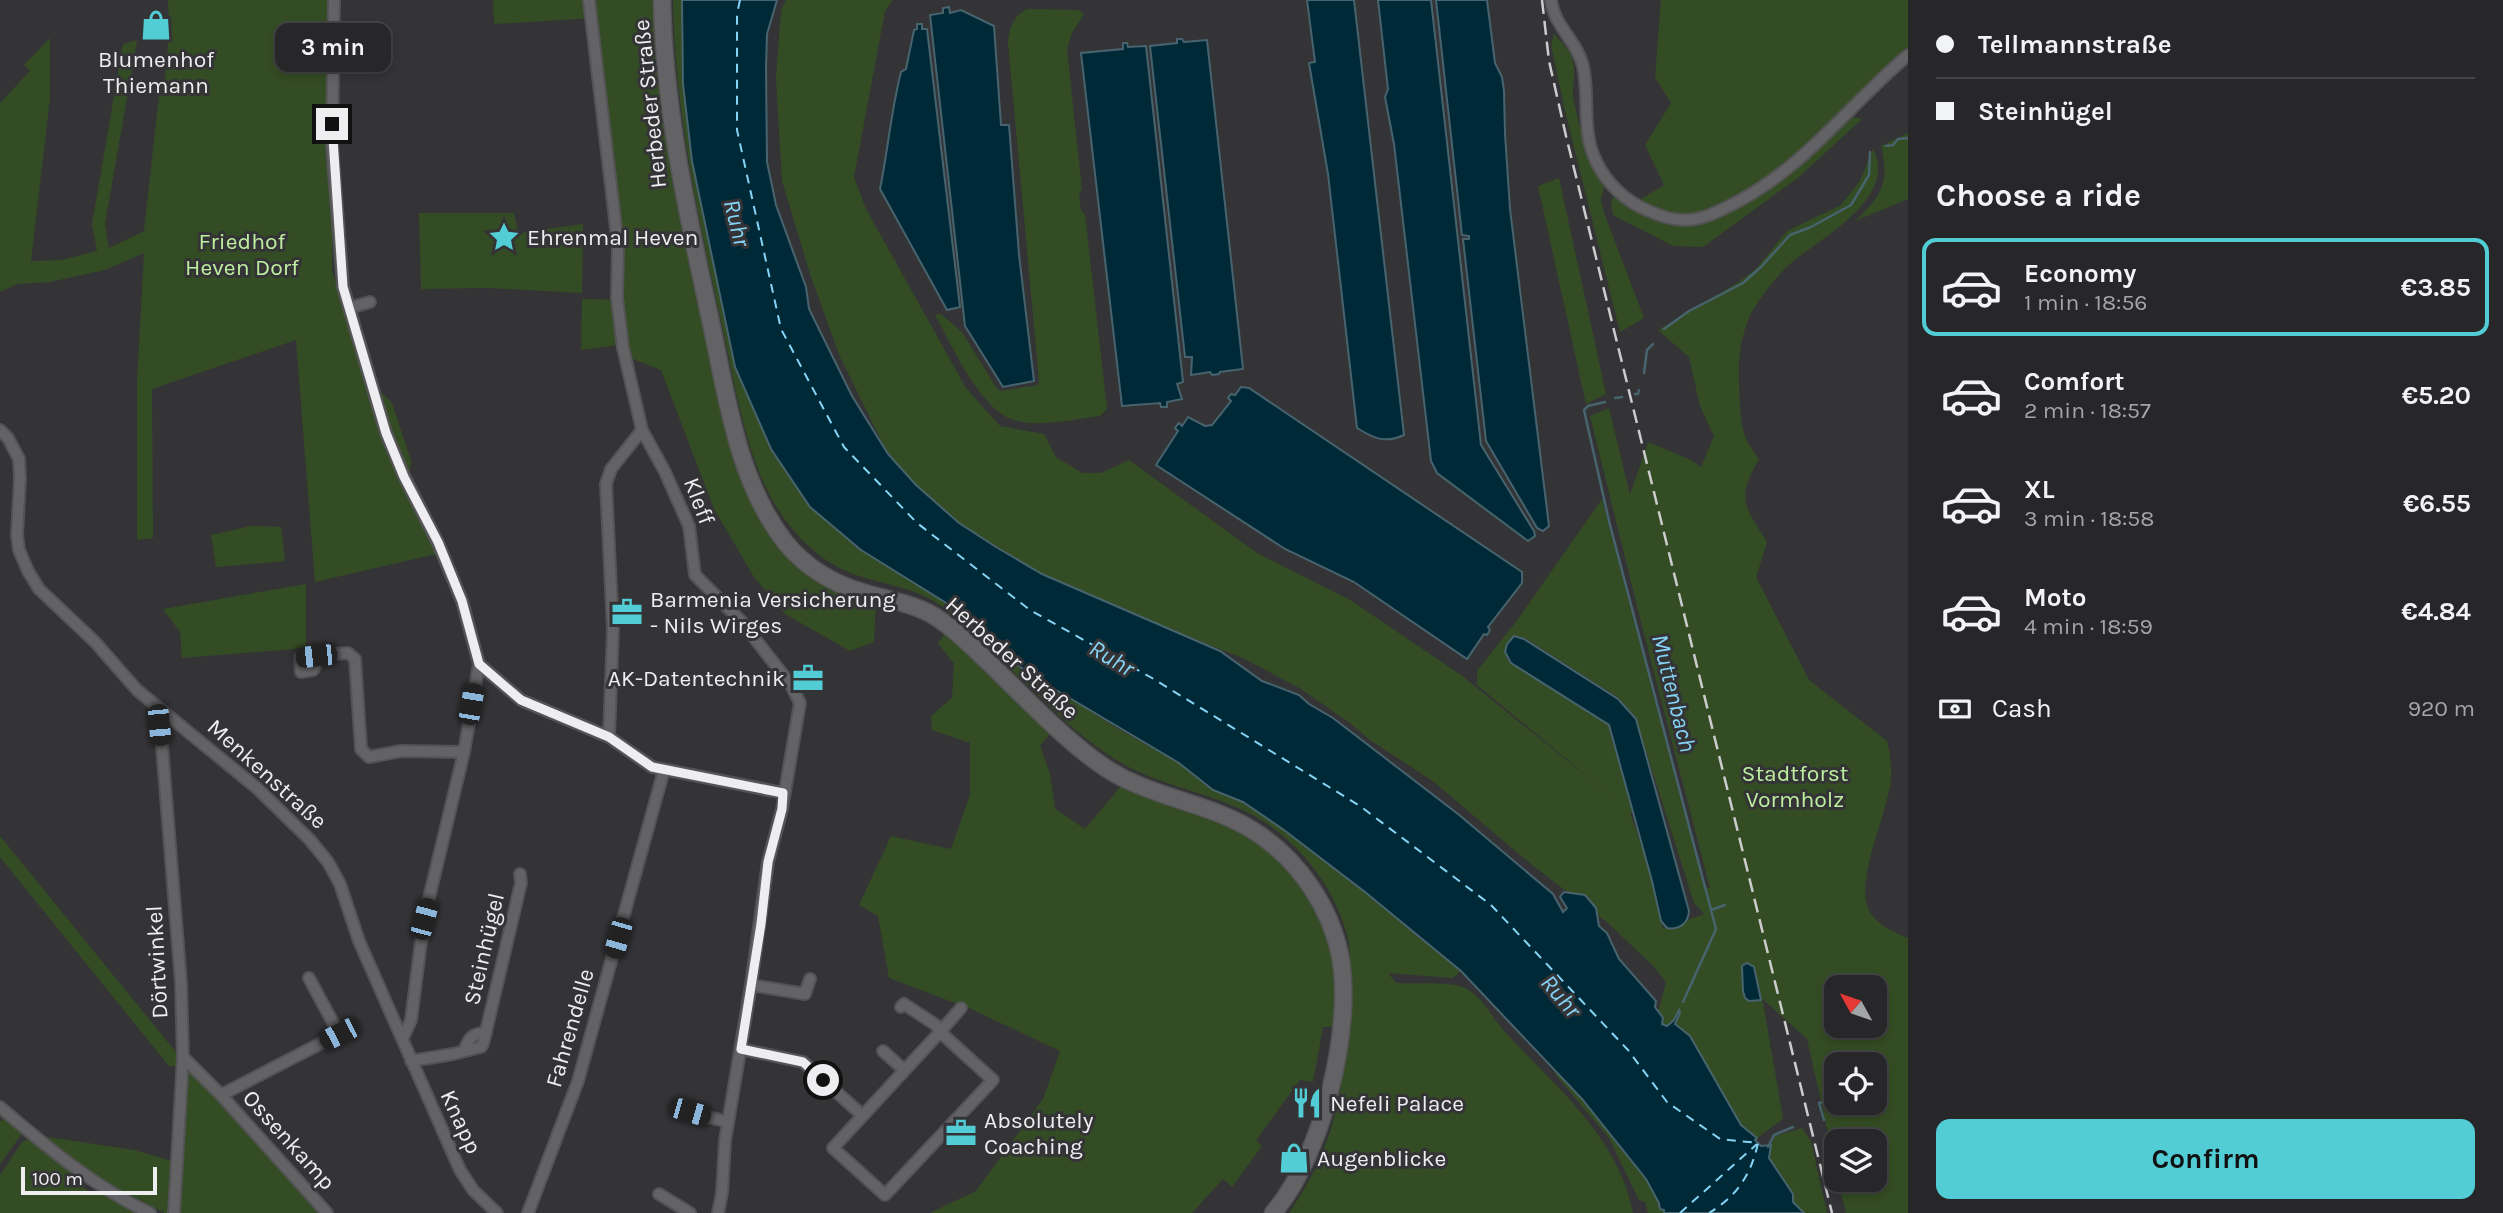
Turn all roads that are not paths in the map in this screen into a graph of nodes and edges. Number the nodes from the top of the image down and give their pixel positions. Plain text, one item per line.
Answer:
1 (334, 0) edge
2 (589, 0) edge
3 (662, 0) edge
4 (1551, 0) edge
5 (1908, 55) edge
6 (370, 302) dead end
7 (349, 308) junction
8 (0, 430) edge
9 (642, 430) junction
10 (316, 656) dead end
11 (479, 664) junction
12 (159, 709) junction
13 (609, 737) junction
14 (464, 752) junction
15 (664, 770) junction
16 (783, 793) junction
17 (520, 874) dead end
18 (309, 978) dead end
19 (810, 979) dead end
20 (751, 985) junction
21 (901, 1007) dead end
22 (961, 1009) dead end
23 (940, 1032) junction
24 (402, 1038) junction
25 (741, 1049) junction
26 (883, 1051) dead end
27 (183, 1057) junction
28 (411, 1060) junction
29 (904, 1070) junction
30 (221, 1095) junction
31 (0, 1107) edge
32 (685, 1111) dead end
33 (862, 1115) junction
34 (728, 1122) junction
35 (659, 1194) dead end
36 (150, 1213) edge
37 (174, 1213) edge
38 (327, 1213) edge
39 (497, 1213) edge
40 (528, 1213) edge
41 (690, 1213) edge
42 (718, 1213) edge
43 (1273, 1213) edge

1 - 7 street
2 - 9 street, Kleff
3 - 43 main road, Herbeder Straße
4 - 5 street
6 - 7 street
7 - 11 street
8 - 12 street, Menkenstraße
9 - 13 street
9 - 16 street, Kleff
10 - 14 street
11 - 13 street
11 - 14 street
12 - 24 street, Menkenstraße
12 - 27 street, Dörtwinkel
13 - 15 street
14 - 24 street
15 - 16 street
15 - 40 street, Fahrendelle
16 - 20 street, Kleff
17 - 28 street, Steinhügel
18 - 30 street, Ossenkamp
19 - 20 street
20 - 25 street, Kleff
21 - 23 street
22 - 23 street
23 - 29 street
23 - 33 street
24 - 28 street, Knapp
25 - 33 street
25 - 34 street, Kleff
26 - 29 street
27 - 30 street, Ossenkamp
27 - 37 street, Dörtwinkel
28 - 39 street, Knapp
29 - 33 street
30 - 38 street, Ossenkamp
31 - 36 street
32 - 34 street
34 - 42 street, Kleff
35 - 41 street

